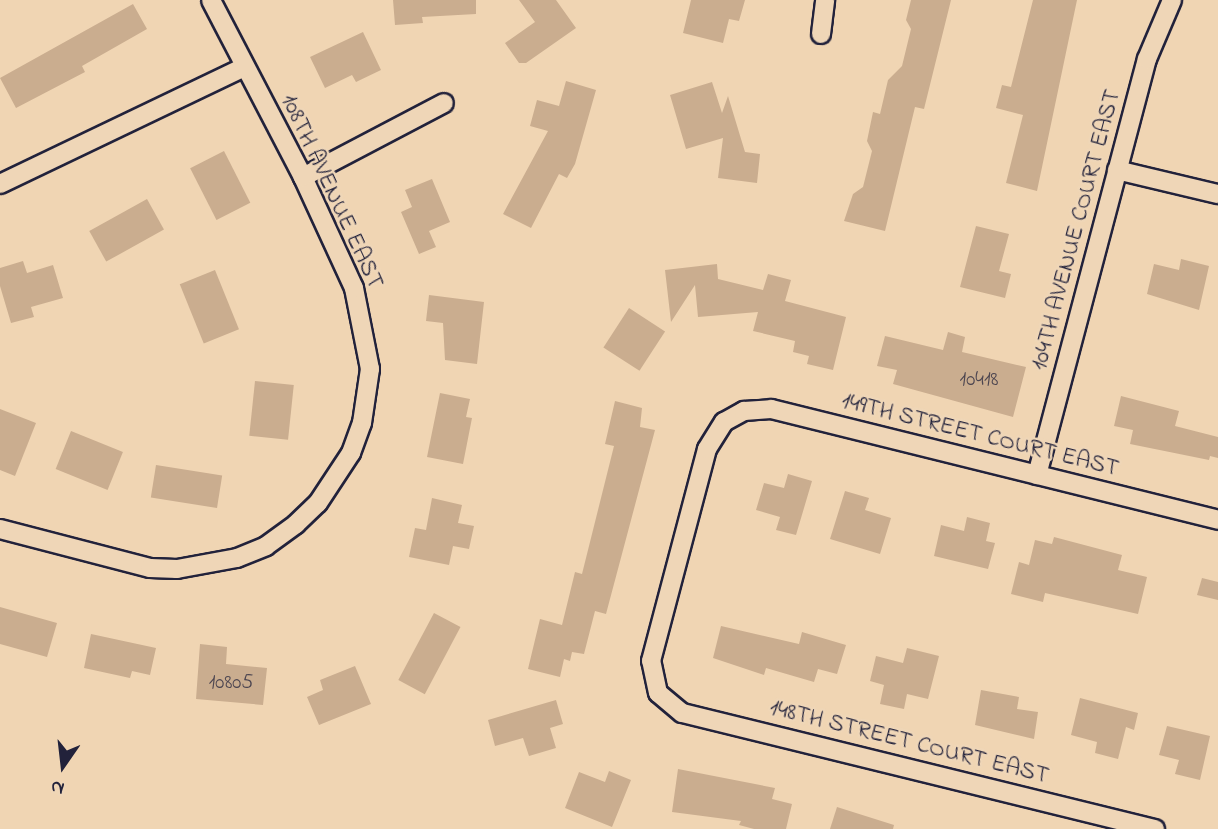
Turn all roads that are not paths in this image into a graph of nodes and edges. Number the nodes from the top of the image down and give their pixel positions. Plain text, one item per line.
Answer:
1 (211, 0) edge
2 (825, 0) edge
3 (1172, 0) edge
4 (821, 34) dead end
5 (244, 67) junction
6 (444, 103) dead end
7 (1117, 170) junction
8 (303, 177) junction
9 (0, 184) edge
10 (1218, 194) edge
11 (1037, 475) junction
12 (1218, 520) edge
13 (0, 529) edge
14 (658, 693) joint
15 (1155, 829) edge

1 - 5 street, 108TH AVENUE EAST
2 - 4 street
3 - 7 street, 104TH AVENUE COURT EAST
5 - 8 street, 108TH AVENUE EAST
5 - 9 street
6 - 8 street
7 - 10 street
7 - 11 street, 104TH AVENUE COURT EAST
8 - 13 street, 108TH AVENUE EAST
11 - 12 street, 149TH STREET COURT EAST
11 - 14 street, 149TH STREET COURT EAST
14 - 15 street, 148TH STREET COURT EAST

